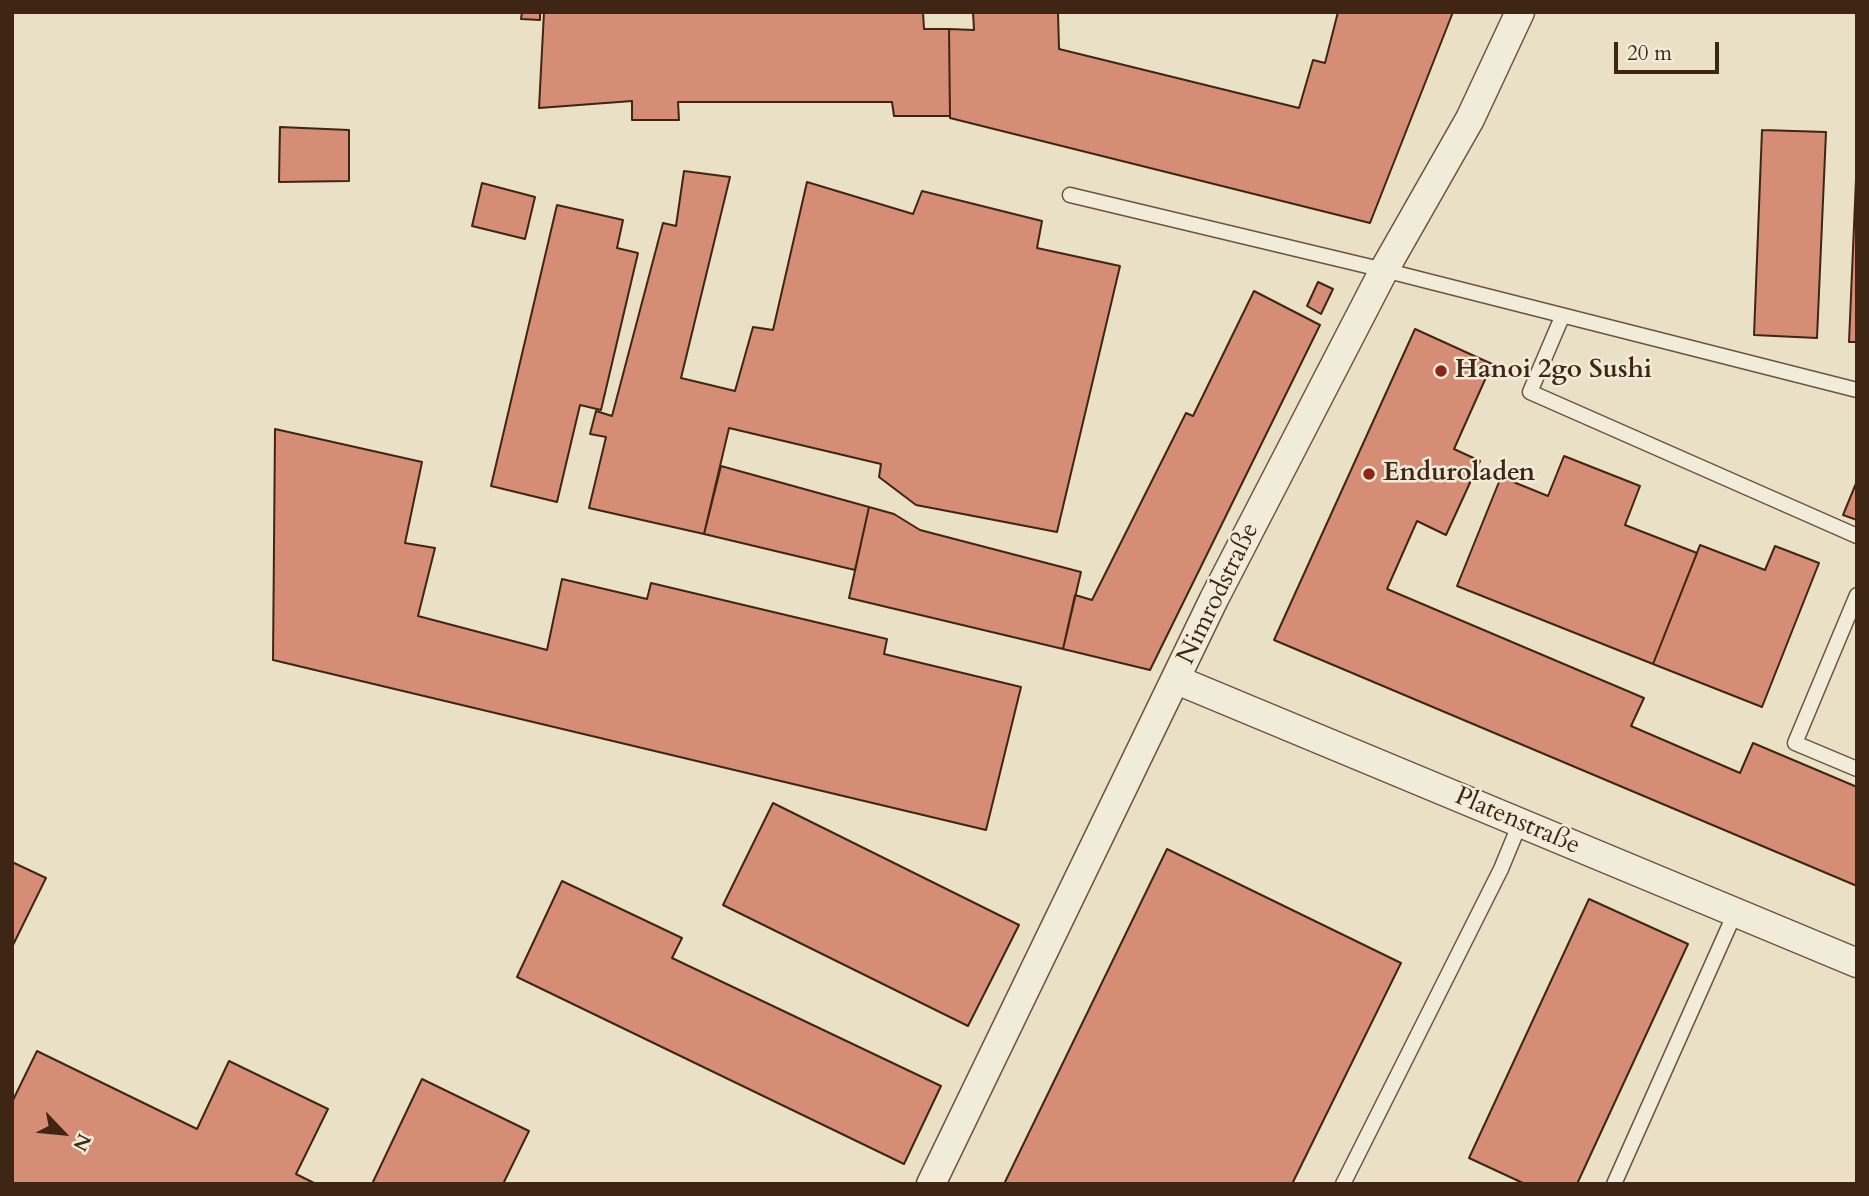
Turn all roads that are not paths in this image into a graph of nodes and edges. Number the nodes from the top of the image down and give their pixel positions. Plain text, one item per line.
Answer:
1 (1520, 12) edge
2 (1070, 195) dead end
3 (1384, 270) junction
4 (1562, 317) junction
5 (1857, 390) edge
6 (1857, 536) edge
7 (1857, 595) edge
8 (1177, 680) junction
9 (1857, 769) edge
10 (1520, 823) junction
11 (1735, 912) junction
12 (1857, 963) edge
13 (931, 1184) edge
14 (1343, 1184) edge
15 (1614, 1184) edge

1 - 3 street, Nimrodstraße
2 - 3 lane
3 - 4 lane
3 - 8 street, Nimrodstraße
4 - 5 lane
4 - 6 lane
7 - 9 lane
8 - 10 street, Platenstraße
8 - 13 street, Nimrodstraße
10 - 11 street, Platenstraße
10 - 14 lane
11 - 12 street, Platenstraße
11 - 15 lane

